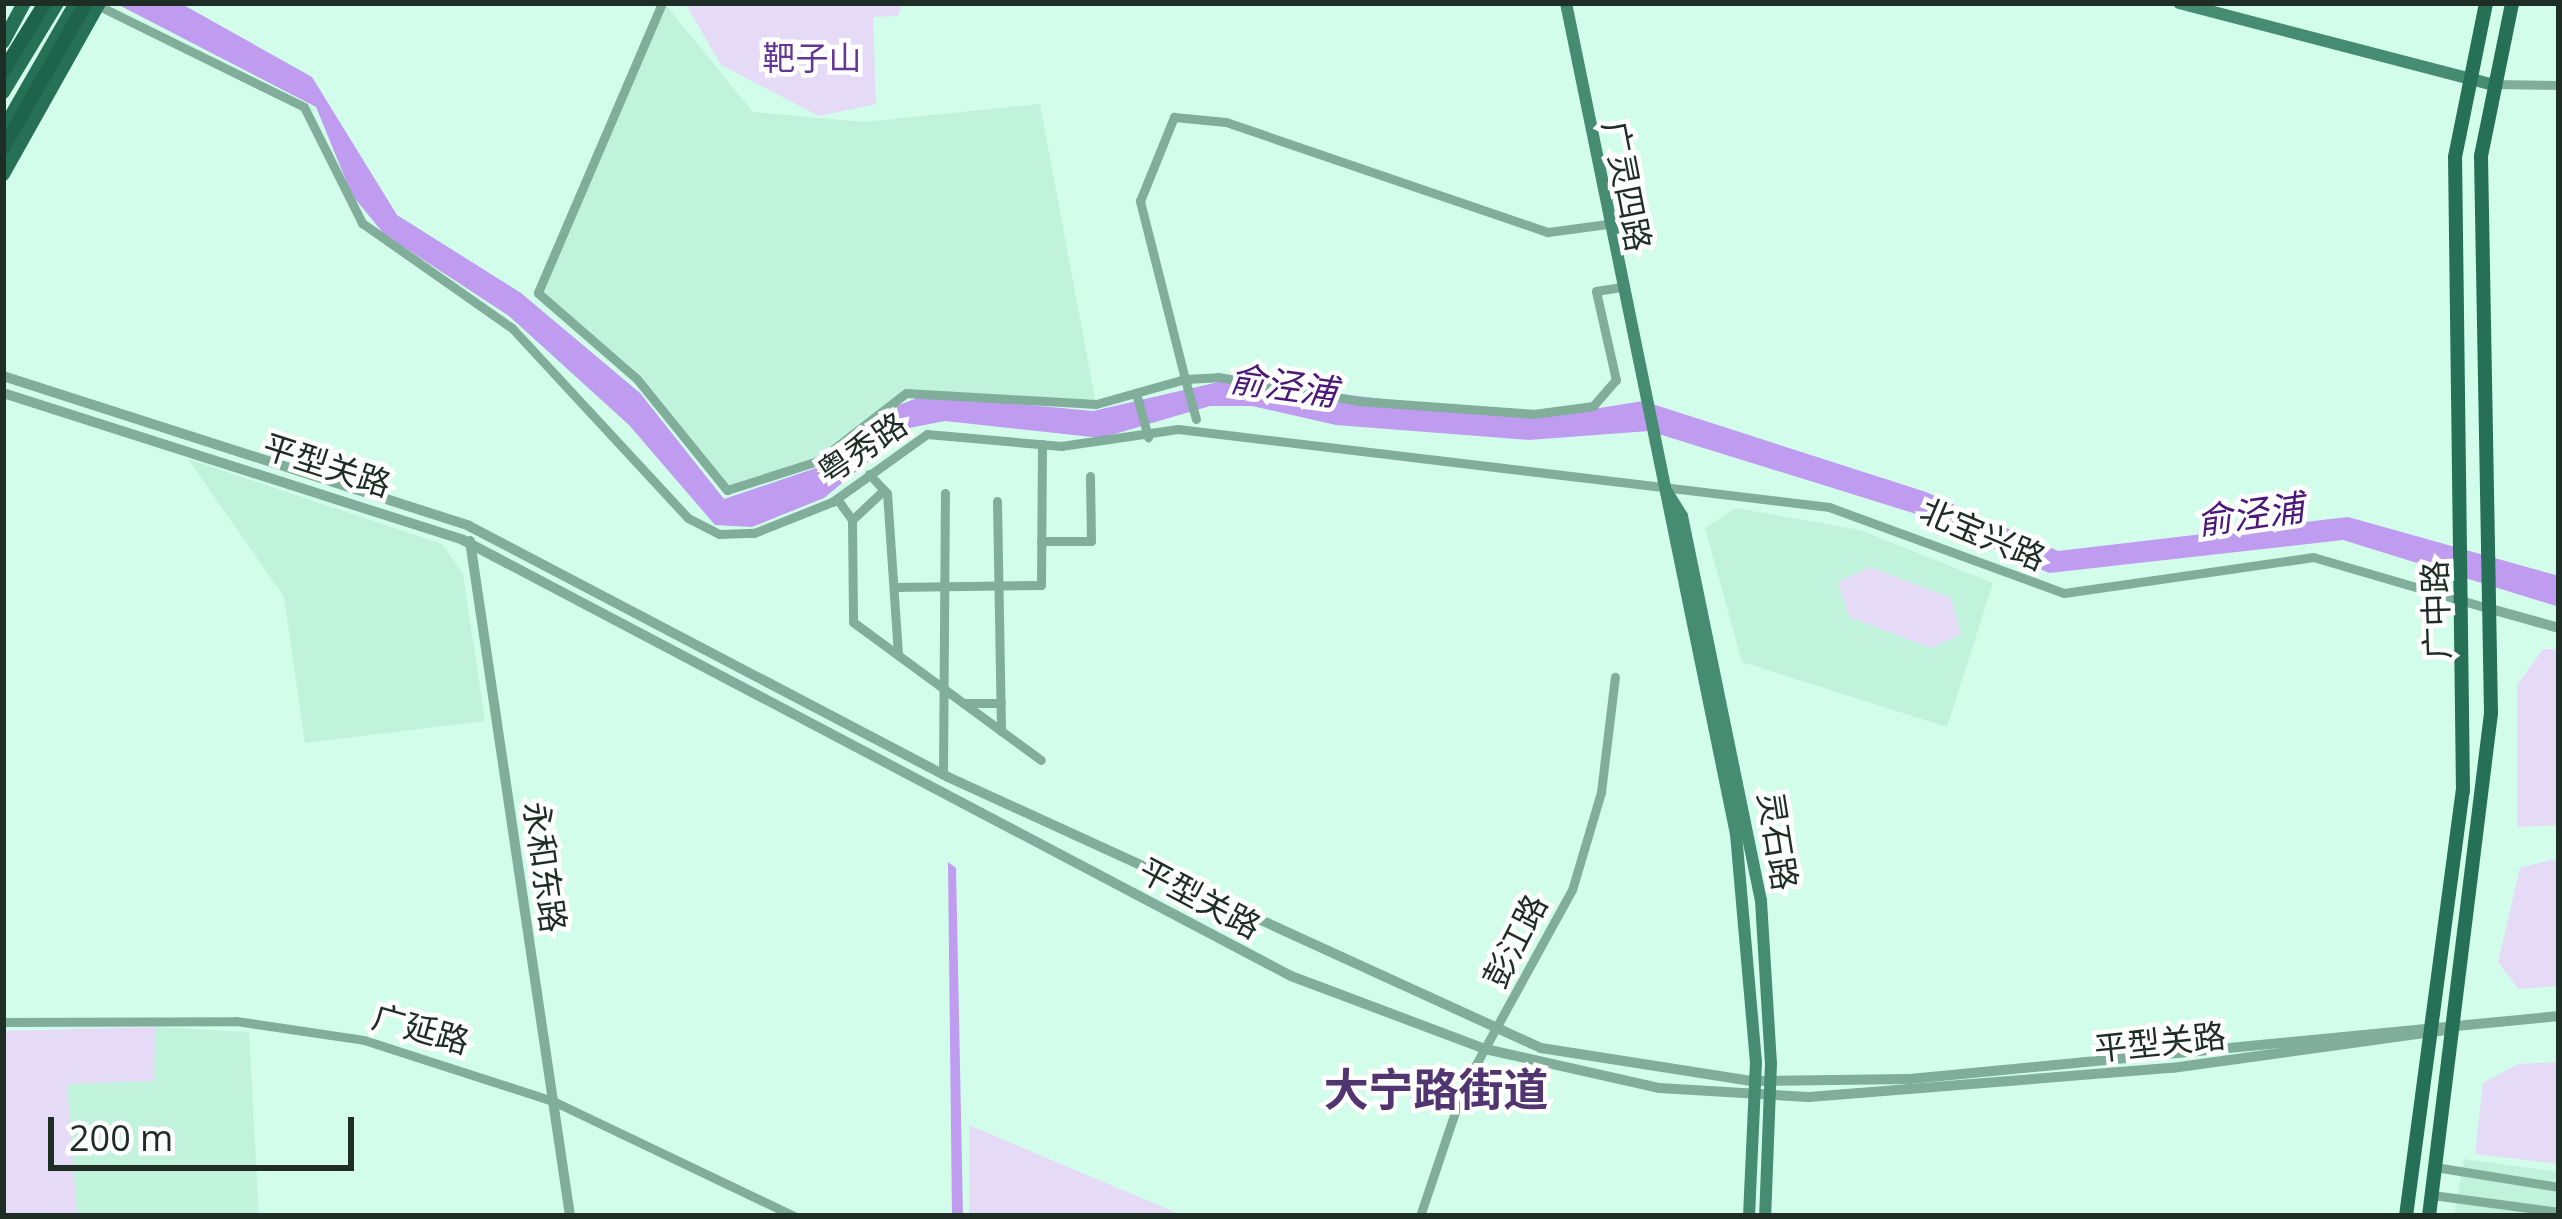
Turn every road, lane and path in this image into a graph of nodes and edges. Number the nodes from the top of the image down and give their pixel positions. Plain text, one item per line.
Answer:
1 (24, 3) edge
2 (45, 3) edge
3 (56, 3) edge
4 (76, 3) edge
5 (94, 3) edge
6 (662, 3) edge
7 (1566, 3) edge
8 (2179, 3) edge
9 (2486, 3) edge
10 (2512, 3) edge
11 (3, 42) edge
12 (3, 71) edge
13 (2465, 80) junction
14 (2490, 84) junction
15 (2559, 85) edge
16 (3, 92) edge
17 (3, 130) edge
18 (3, 148) edge
19 (3, 174) edge
20 (1606, 224) junction
21 (1620, 287) junction
22 (3, 376) edge
23 (1186, 381) junction
24 (3, 393) edge
25 (1136, 393) junction
26 (1196, 419) dead end
27 (1148, 436) junction
28 (1042, 444) junction
29 (1655, 461) joint
30 (869, 474) junction
31 (1090, 476) dead end
32 (1664, 486) junction
33 (884, 490) junction
34 (945, 493) dead end
35 (837, 500) junction
36 (997, 500) dead end
37 (851, 520) junction
38 (470, 526) junction
39 (1041, 542) junction
40 (471, 543) junction
41 (894, 587) junction
42 (947, 587) junction
43 (997, 587) junction
44 (2463, 599) junction
45 (2491, 609) junction
46 (2559, 628) edge
47 (898, 655) junction
48 (1615, 677) dead end
49 (950, 694) junction
50 (963, 703) junction
51 (1001, 703) junction
52 (1001, 731) junction
53 (1041, 760) dead end
54 (943, 774) junction
55 (2559, 1016) edge
56 (3, 1022) edge
57 (1499, 1028) junction
58 (2452, 1029) junction
59 (2433, 1032) junction
60 (1486, 1049) junction
61 (1756, 1088) junction
62 (1771, 1089) junction
63 (553, 1101) junction
64 (2435, 1168) junction
65 (2559, 1187) edge
66 (2432, 1196) junction
67 (2559, 1212) edge
68 (570, 1216) edge
69 (794, 1216) edge
70 (1420, 1216) edge
71 (1749, 1216) edge
72 (1765, 1216) edge
73 (2406, 1216) edge
74 (2429, 1216) edge

1 - 11 main road
2 - 12 highway
3 - 16 main road
4 - 17 main road
5 - 18 highway
5 - 19 main road
5 - 35 street, 粤秀路
6 - 25 street
7 - 20 main road, 广灵四路
8 - 13 main road
9 - 13 main road, 广中路
10 - 14 main road, 广中路
13 - 14 main road
13 - 44 main road, 广中路
14 - 15 street
14 - 45 main road, 广中路
20 - 21 main road, 广灵四路
20 - 23 street
21 - 23 street
21 - 29 main road, 广灵四路
22 - 38 street, 平型关路
23 - 25 street
23 - 26 street
24 - 40 street, 平型关路
25 - 27 street
27 - 28 street, 粤秀路
27 - 32 street, 粤秀路
28 - 30 street, 粤秀路
28 - 39 street
29 - 32 main road, 灵石路
30 - 33 street
30 - 35 street, 粤秀路
31 - 39 street
32 - 44 street, 北宝兴路
32 - 61 main road, 灵石路
32 - 62 main road, 灵石路
33 - 37 street
33 - 41 street
34 - 42 street
35 - 37 street
36 - 43 street
37 - 47 street
38 - 40 street, 永和东路
38 - 54 street, 平型关路
39 - 43 street
40 - 60 street, 平型关路
40 - 63 street, 永和东路
41 - 42 street
41 - 47 street
42 - 43 street
42 - 49 street
43 - 51 street
44 - 45 street, 北宝兴路
44 - 59 main road, 广中路
45 - 46 street, 北宝兴路
45 - 58 main road, 广中路
47 - 49 street
48 - 57 street, 彭江路
49 - 50 street
49 - 54 street
50 - 51 street
50 - 52 street
51 - 52 street
52 - 53 street
54 - 57 street, 平型关路
55 - 58 street, 平型关路
56 - 63 street, 广延路
57 - 60 street, 彭江路
57 - 61 street, 平型关路
58 - 59 street, 平型关路
58 - 64 main road, 广中路
59 - 62 street, 平型关路
59 - 73 main road, 广中路
60 - 61 street, 平型关路
60 - 70 street, 彭江路
61 - 62 street, 平型关路
61 - 71 main road, 灵石路
62 - 72 main road, 灵石路
63 - 68 street, 永和东路
63 - 69 street, 广延路
64 - 65 street
64 - 66 main road, 广中路
66 - 67 street
66 - 74 main road, 广中路

